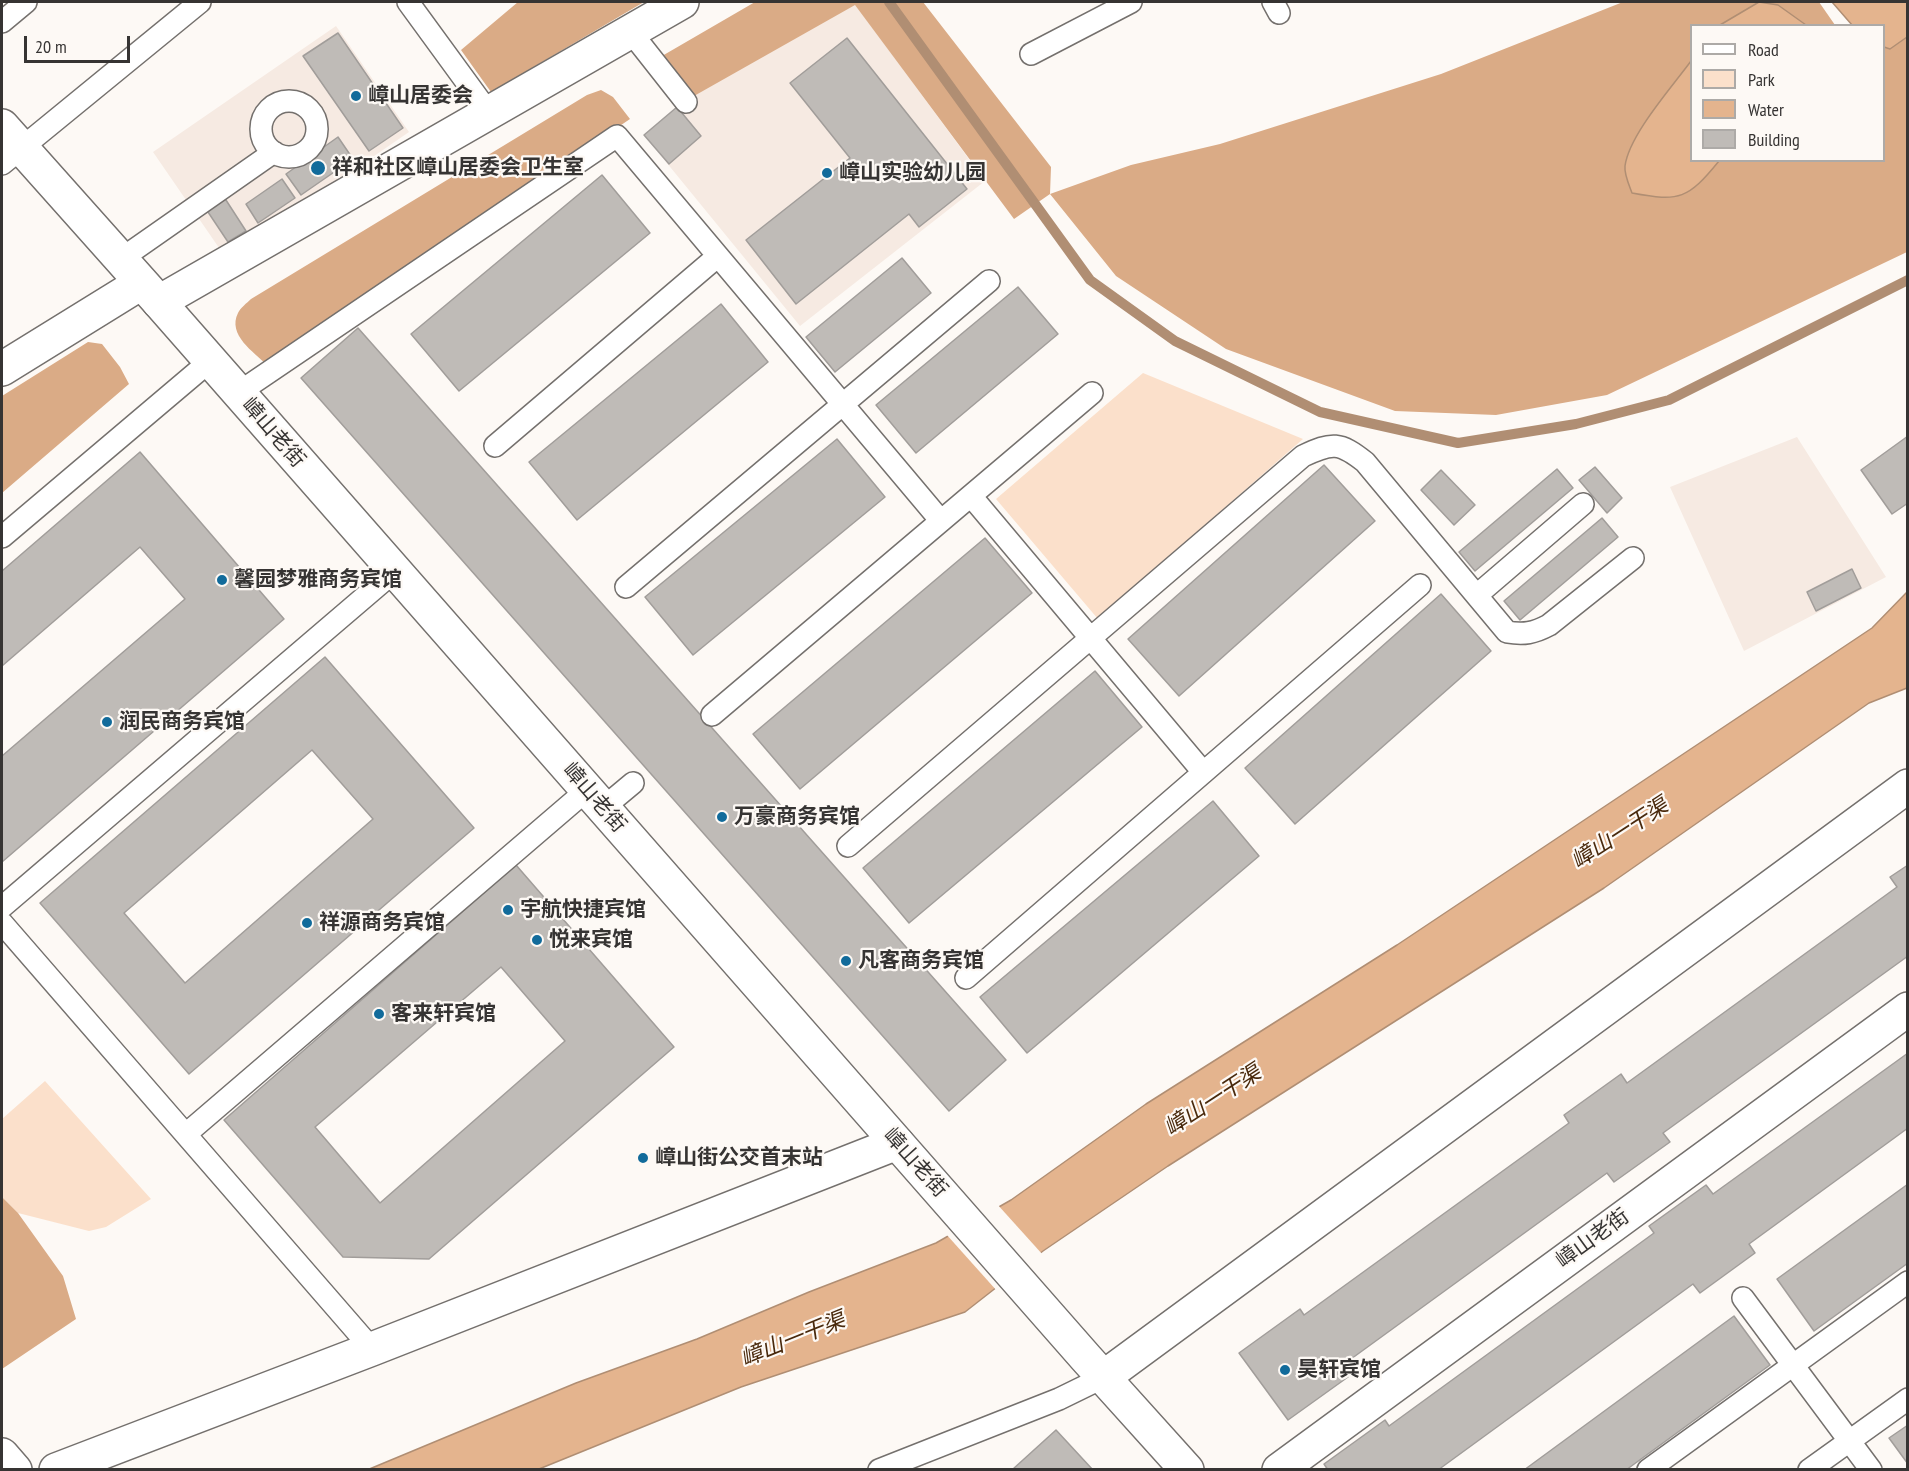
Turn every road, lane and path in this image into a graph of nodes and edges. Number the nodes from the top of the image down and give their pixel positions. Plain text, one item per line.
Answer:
1 (27, 2) edge
2 (200, 2) edge
3 (408, 2) edge
4 (682, 2) edge
5 (1131, 2) edge
6 (2, 22) edge
7 (630, 32) junction
8 (1031, 54) dead end
9 (686, 102) dead end
10 (489, 113) junction
11 (8, 146) edge
12 (274, 152) dead end
13 (718, 256) junction
14 (140, 281) junction
15 (989, 281) dead end
16 (210, 361) junction
17 (2, 369) edge
18 (238, 393) junction
19 (1092, 393) dead end
20 (843, 405) junction
21 (495, 446) dead end
22 (971, 496) junction
23 (1583, 504) dead end
24 (941, 521) junction
25 (2, 537) edge
26 (1633, 558) dead end
27 (395, 571) junction
28 (1420, 585) dead end
29 (626, 587) dead end
30 (1477, 595) junction
31 (1090, 638) junction
32 (712, 715) dead end
33 (1203, 772) junction
34 (633, 783) dead end
35 (1908, 786) edge
36 (595, 799) junction
37 (848, 846) dead end
38 (2, 907) edge
39 (2, 922) edge
40 (966, 978) dead end
41 (1908, 1009) edge
42 (186, 1134) junction
43 (897, 1143) junction
44 (1908, 1282) edge
45 (1743, 1298) dead end
46 (372, 1349) junction
47 (1793, 1365) junction
48 (1095, 1367) junction
49 (1908, 1399) edge
50 (1850, 1441) junction
51 (2, 1455) edge
52 (15, 1470) edge
53 (56, 1470) edge
54 (879, 1470) edge
55 (1187, 1470) edge
56 (1279, 1470) edge
57 (1648, 1470) edge
58 (1809, 1470) edge
59 (1871, 1470) edge

1 - 6 lane
2 - 11 lane
3 - 10 lane
4 - 7 main road
5 - 8 lane
7 - 9 lane
7 - 10 main road
10 - 14 main road
11 - 14 main road, 嶂山老街
12 - 14 lane
13 - 18 lane
13 - 20 lane
13 - 21 lane
14 - 16 main road, 嶂山老街
14 - 17 main road
15 - 20 lane
16 - 18 main road, 嶂山老街
16 - 25 lane
18 - 27 main road, 嶂山老街
19 - 22 lane
20 - 24 lane
20 - 29 lane
22 - 24 lane
22 - 31 lane
23 - 30 lane
24 - 32 lane
26 - 30 lane
27 - 36 main road, 嶂山老街
27 - 38 lane
28 - 33 lane
30 - 31 lane
31 - 33 lane
31 - 37 lane
33 - 40 lane
34 - 36 lane
35 - 48 main road
36 - 42 lane
36 - 43 main road, 嶂山老街
39 - 42 lane
41 - 56 main road, 嶂山老街
42 - 46 lane
43 - 46 main road
43 - 48 main road, 嶂山老街
44 - 47 lane
45 - 47 lane
46 - 53 main road
47 - 50 lane
47 - 57 lane
48 - 54 lane
48 - 55 main road, 嶂山老街
49 - 50 lane
50 - 58 lane
50 - 59 lane
51 - 52 main road

